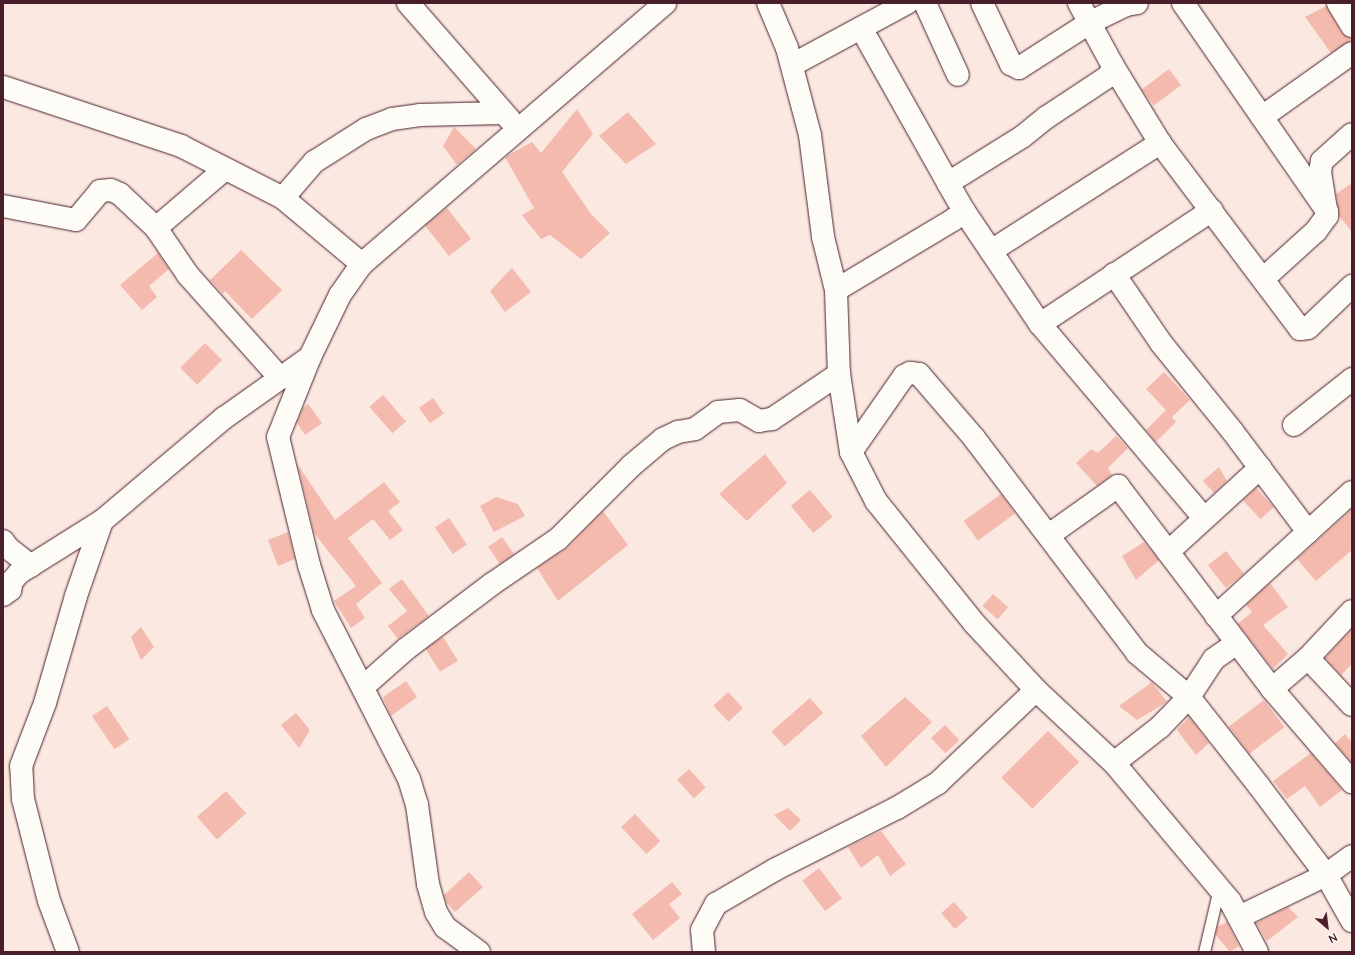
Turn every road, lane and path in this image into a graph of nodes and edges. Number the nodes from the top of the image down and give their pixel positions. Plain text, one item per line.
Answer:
1 (408, 3) edge
2 (665, 3) edge
3 (768, 3) edge
4 (907, 3) edge
5 (925, 3) edge
6 (982, 3) edge
7 (1079, 3) edge
8 (1137, 3) edge
9 (1183, 3) edge
10 (1338, 3) edge
11 (1089, 23) junction
12 (1352, 26) edge
13 (861, 28) junction
14 (1352, 53) edge
15 (792, 65) junction
16 (1113, 66) junction
17 (958, 75) dead end
18 (3, 87) edge
19 (504, 113) junction
20 (1262, 117) junction
21 (519, 130) junction
22 (1352, 134) edge
23 (1160, 143) junction
24 (226, 169) junction
25 (948, 183) junction
26 (283, 198) junction
27 (3, 206) edge
28 (1212, 210) junction
29 (964, 211) junction
30 (1327, 211) junction
31 (156, 228) junction
32 (991, 251) junction
33 (362, 264) junction
34 (1114, 274) junction
35 (1263, 279) junction
36 (1352, 286) edge
37 (836, 290) junction
38 (1040, 324) junction
39 (310, 358) junction
40 (839, 374) junction
41 (280, 378) junction
42 (1352, 379) edge
43 (1294, 425) dead end
44 (851, 452) junction
45 (1260, 468) junction
46 (1352, 492) edge
47 (1204, 518) junction
48 (102, 521) junction
49 (1308, 532) junction
50 (1049, 535) junction
51 (3, 541) edge
52 (1168, 552) junction
53 (31, 566) junction
54 (3, 595) edge
55 (1352, 611) edge
56 (1216, 616) junction
57 (1236, 643) junction
58 (1308, 658) junction
59 (363, 687) junction
60 (1272, 689) junction
61 (1036, 690) junction
62 (1189, 697) junction
63 (1352, 705) edge
64 (1114, 763) junction
65 (1352, 782) edge
66 (1352, 856) edge
67 (1326, 875) junction
68 (1219, 888) junction
69 (1239, 917) junction
70 (1352, 922) edge
71 (68, 952) edge
72 (479, 952) edge
73 (704, 952) edge
74 (1204, 952) edge
75 (1256, 952) edge

1 - 19 street
2 - 21 street
3 - 15 street
4 - 13 street
5 - 17 street
6 - 11 street
7 - 11 street
8 - 11 street
9 - 20 street
10 - 12 street
11 - 16 street
13 - 15 street
13 - 25 street
14 - 20 street
15 - 37 street
16 - 23 street
16 - 25 street
18 - 24 street
19 - 21 street
19 - 26 street
20 - 30 street
21 - 33 street
22 - 30 street
23 - 28 street
23 - 32 street
24 - 26 street
24 - 31 street
25 - 29 street
26 - 33 street
27 - 31 street
28 - 34 street
28 - 35 street
29 - 32 street
29 - 37 street
30 - 35 street
31 - 41 street
32 - 38 street
33 - 39 street
34 - 38 street
34 - 45 street
35 - 36 street
37 - 40 street
38 - 47 street
39 - 41 street
39 - 59 street
40 - 44 street
40 - 59 street
41 - 48 street
42 - 43 street
44 - 50 street
44 - 61 street
45 - 47 street
45 - 49 street
46 - 49 street
47 - 52 street
48 - 53 street
48 - 71 street
49 - 56 street
50 - 52 street
50 - 62 street
51 - 53 street
52 - 56 street
53 - 54 street
55 - 58 street
56 - 57 street
57 - 60 street
57 - 62 street
58 - 60 street
58 - 63 street
59 - 72 street
60 - 65 street
61 - 64 street
61 - 73 street
62 - 64 street
62 - 67 street
64 - 68 street
66 - 67 street
67 - 69 street
67 - 70 street
68 - 69 street
68 - 74 lane
69 - 75 street

